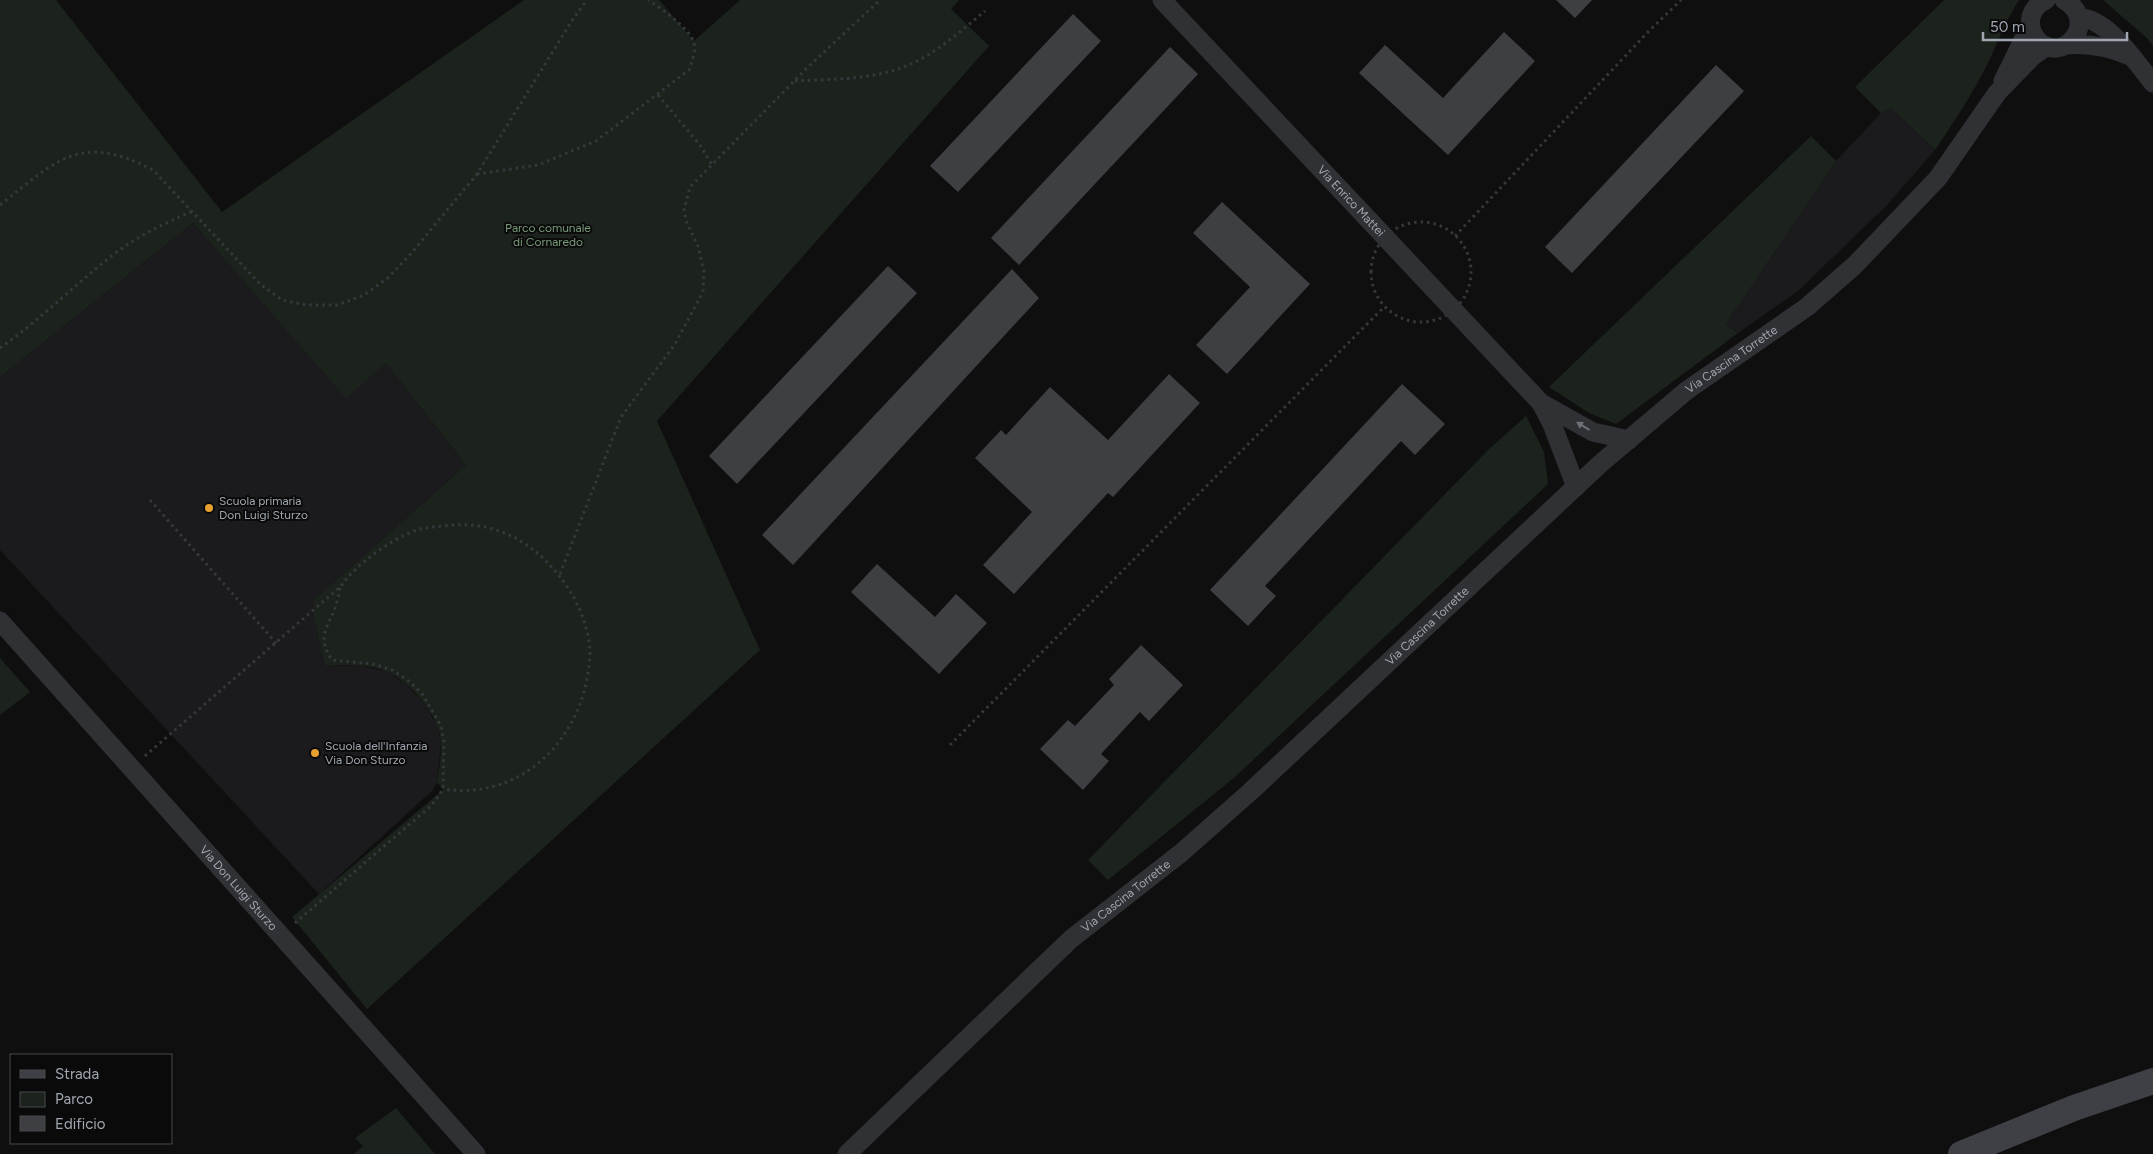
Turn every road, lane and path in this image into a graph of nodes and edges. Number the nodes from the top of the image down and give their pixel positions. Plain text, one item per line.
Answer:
1 (588, 0) edge
2 (648, 0) edge
3 (880, 0) edge
4 (1162, 0) edge
5 (1681, 0) edge
6 (2064, 0) edge
7 (2043, 1) edge
8 (985, 11) dead end
9 (2079, 18) junction
10 (2030, 26) junction
11 (2066, 45) junction
12 (2047, 46) junction
13 (2130, 56) junction
14 (795, 81) junction
15 (2153, 83) edge
16 (1997, 92) junction
17 (658, 95) junction
18 (712, 165) junction
19 (477, 174) junction
20 (0, 205) edge
21 (193, 211) junction
22 (1456, 236) dead end
23 (1384, 308) dead end
24 (0, 348) edge
25 (1541, 403) junction
26 (1629, 440) junction
27 (1576, 487) junction
28 (150, 500) dead end
29 (560, 574) junction
30 (341, 586) junction
31 (0, 621) edge
32 (276, 643) junction
33 (950, 745) dead end
34 (132, 768) junction
35 (443, 789) junction
36 (281, 935) junction
37 (2153, 1081) edge
38 (476, 1154) edge
39 (847, 1154) edge
40 (1960, 1154) edge

1 - 19 path
2 - 17 path
3 - 14 path
4 - 25 street, Via Enrico Mattei
5 - 22 path
6 - 9 street
7 - 10 street, Via Cascina Torrette
8 - 14 path
9 - 11 street
9 - 13 street
10 - 12 street
10 - 16 street, Via Cascina Torrette
11 - 12 street
11 - 13 street
12 - 16 street, Via Cascina Torrette
13 - 15 street
14 - 18 path
16 - 26 street, Via Cascina Torrette
17 - 18 path
17 - 19 path
18 - 29 path
19 - 21 path
20 - 21 path
21 - 24 path
23 - 33 path
26 -> 25 street, Via Enrico Mattei
25 - 27 street, Via Enrico Mattei
26 - 27 street, Via Cascina Torrette
27 - 39 street, Via Cascina Torrette
28 - 32 path
29 - 30 path
29 - 35 path
30 - 32 path
30 - 35 path
31 - 34 street, Via Don Luigi Sturzo
32 - 34 path
34 - 36 street, Via Don Luigi Sturzo
35 - 36 path
36 - 38 street, Via Don Luigi Sturzo
37 - 40 main road

